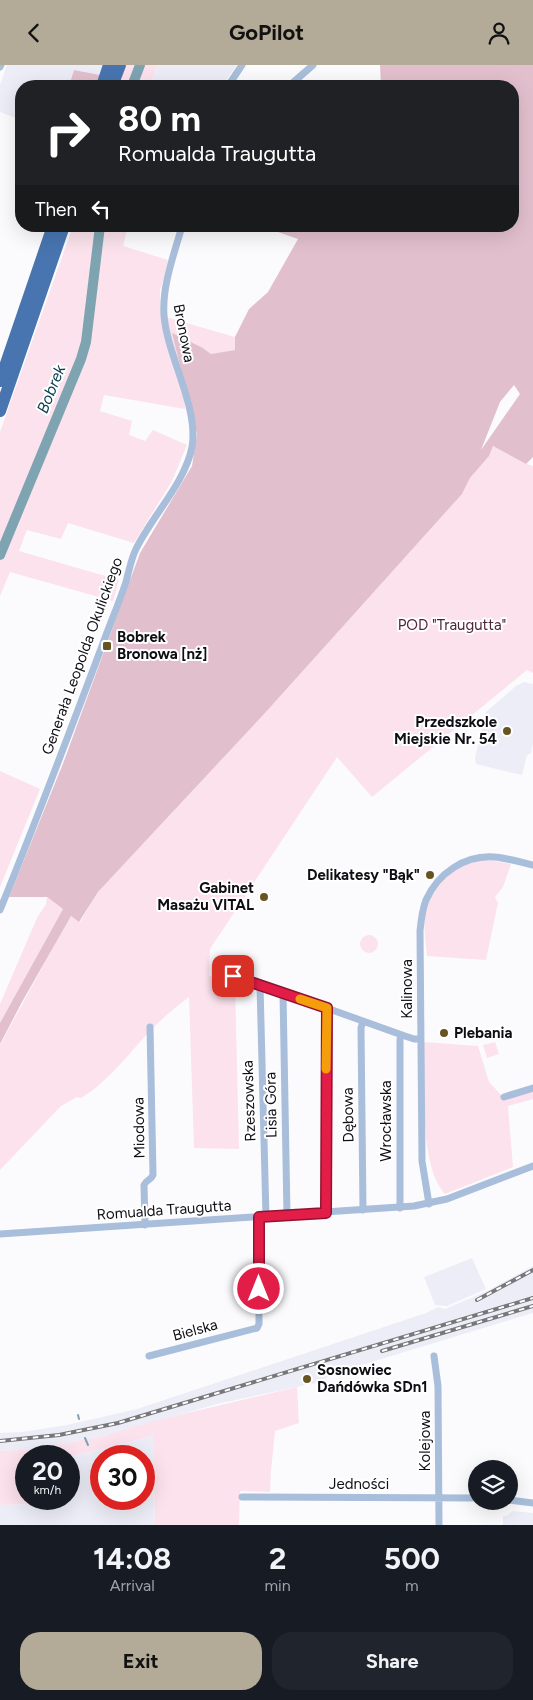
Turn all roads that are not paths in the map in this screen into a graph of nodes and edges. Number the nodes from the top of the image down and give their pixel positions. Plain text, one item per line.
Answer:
1 (109, 65) edge
2 (120, 65) edge
3 (242, 65) edge
4 (313, 65) edge
5 (104, 80) edge
6 (114, 80) edge
7 (232, 80) edge
8 (296, 80) edge
9 (51, 232) edge
10 (62, 232) edge
11 (180, 232) edge
12 (0, 381) edge
13 (0, 411) edge
14 (191, 417) joint
15 (533, 865) edge
16 (0, 910) edge
17 (226, 974) dead end
18 (260, 985) junction
19 (283, 993) junction
20 (327, 1008) junction
21 (363, 1021) junction
22 (150, 1027) dead end
23 (402, 1035) junction
24 (421, 1039) junction
25 (533, 1088) edge
26 (504, 1097) dead end
27 (533, 1166) edge
28 (429, 1204) junction
29 (400, 1208) junction
30 (363, 1210) junction
31 (326, 1213) junction
32 (287, 1215) junction
33 (262, 1217) junction
34 (145, 1225) junction
35 (0, 1234) edge
36 (149, 1356) dead end
37 (434, 1356) dead end
38 (242, 1497) dead end
39 (439, 1498) junction
40 (468, 1499) edge
41 (518, 1502) edge
42 (533, 1503) edge
43 (439, 1525) edge

1 - 5 highway
2 - 6 highway
3 - 7 street
4 - 8 street
9 - 12 highway
10 - 13 highway
11 - 14 street, Bronowa
14 - 16 street, Generała Leopolda Okulickiego
15 - 24 street, Kalinowa
17 - 18 street
18 - 19 street
18 - 33 street, Rzeszowska
19 - 20 street
19 - 32 street, Lisia Góra
20 - 21 street
20 - 31 street
21 - 23 street
21 - 30 street, Dębowa
22 - 34 street, Miodowa
23 - 24 street
23 - 29 street, Wrocławska
24 - 28 street, Kalinowa
25 - 26 street
27 - 28 street, Romualda Traugutta
28 - 29 street, Romualda Traugutta
29 - 30 street, Romualda Traugutta
30 - 31 street, Romualda Traugutta
31 - 32 street, Romualda Traugutta
32 - 33 street, Romualda Traugutta
33 - 34 street, Romualda Traugutta
33 - 36 street, Bielska
34 - 35 street, Romualda Traugutta
37 - 39 street, Kolejowa
38 - 39 street, Jedności
39 - 40 street, Jedności
39 - 43 street, Kolejowa
41 - 42 street

